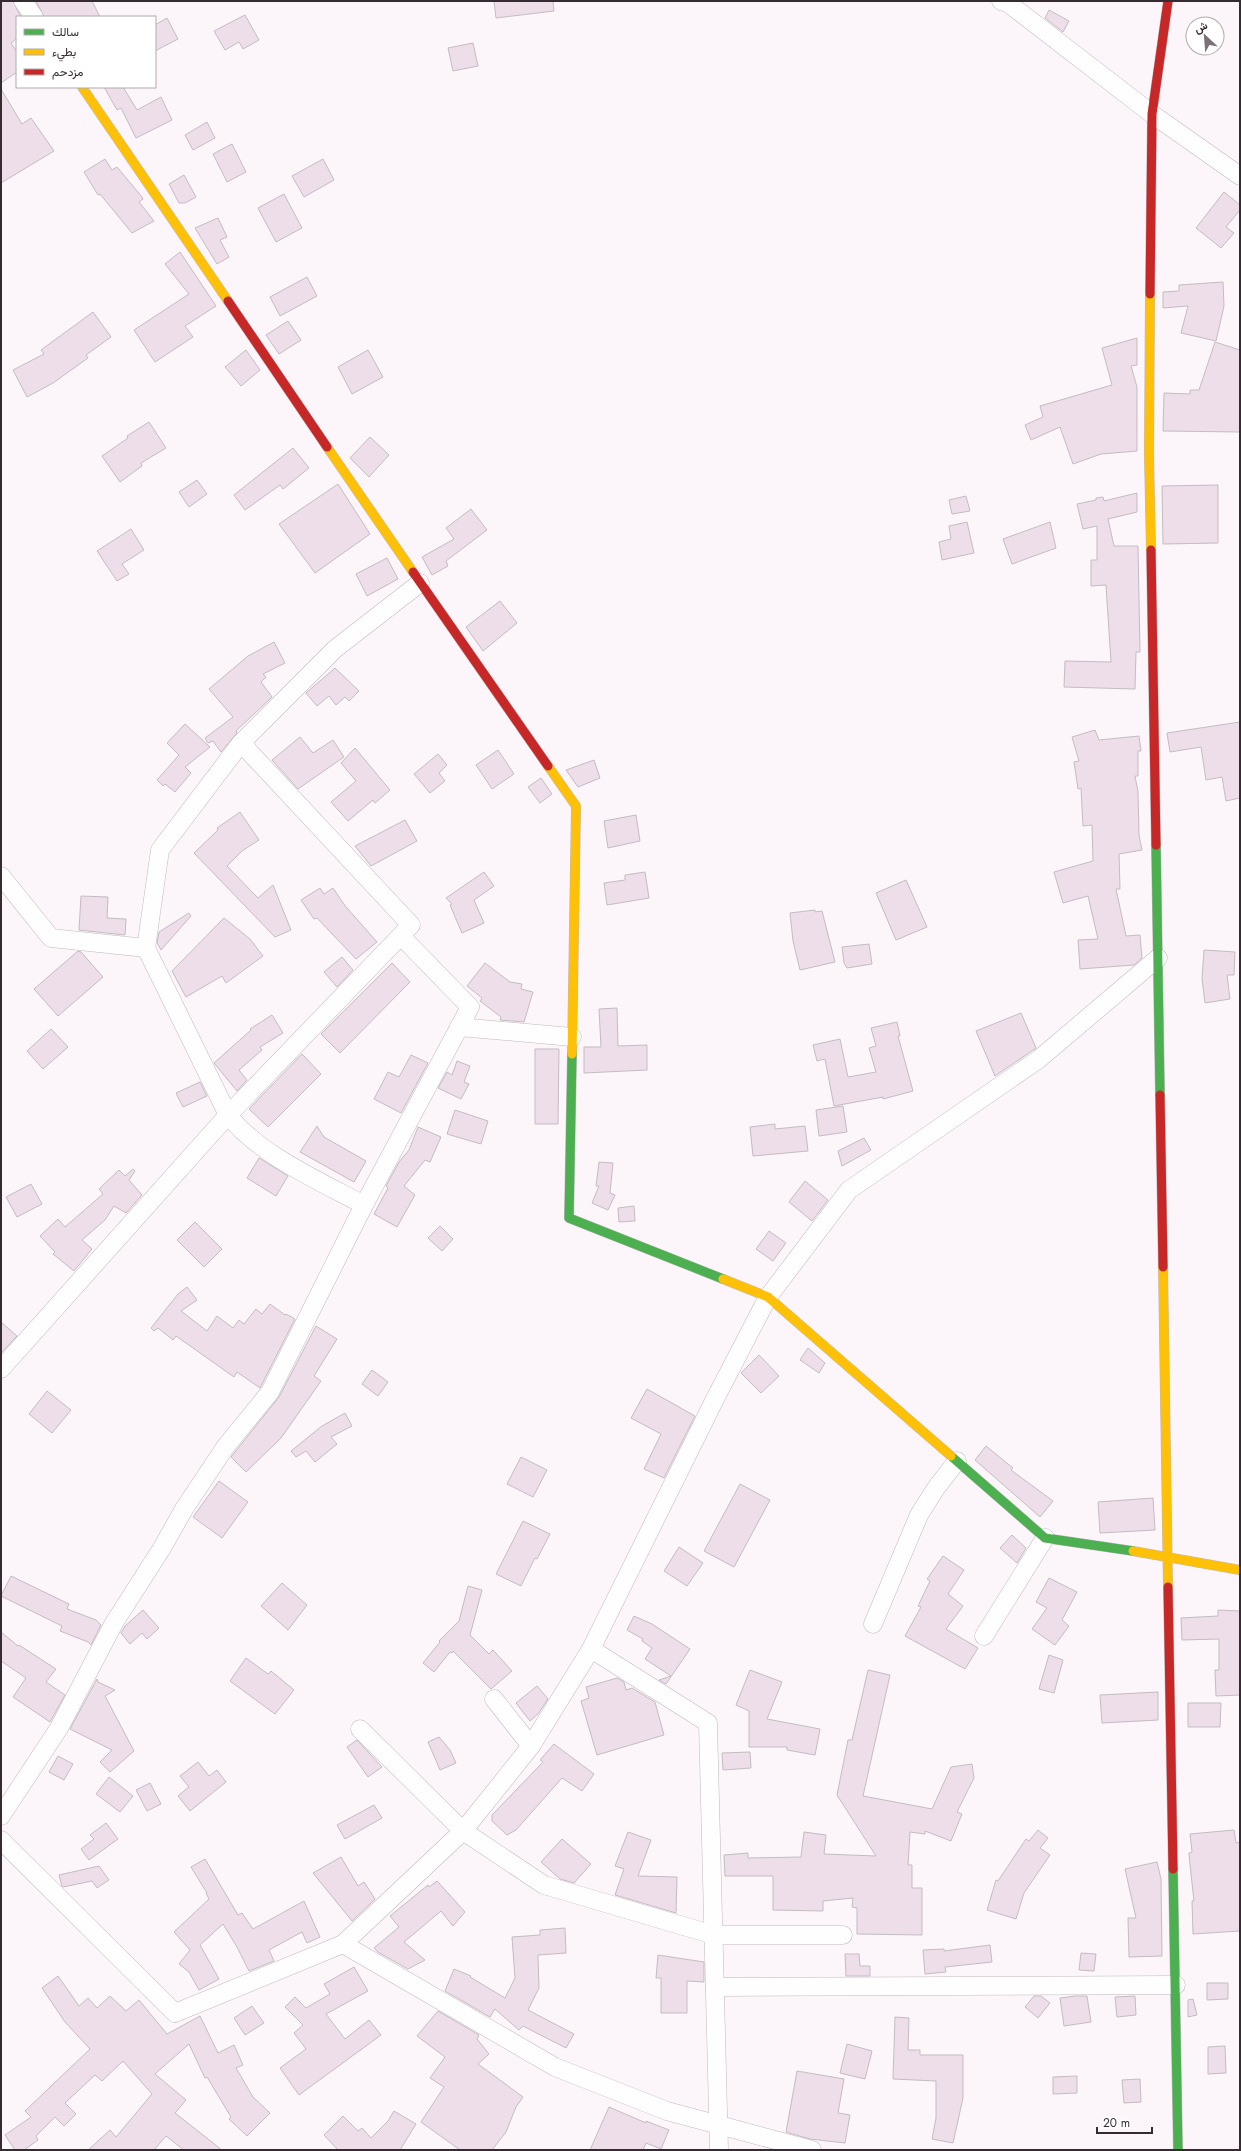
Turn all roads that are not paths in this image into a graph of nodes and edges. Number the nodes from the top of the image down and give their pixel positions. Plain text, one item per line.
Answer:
1 (23, 1) edge
2 (1002, 1) edge
3 (1168, 1) edge
4 (33, 16) edge
5 (83, 88) edge
6 (1152, 114) junction
7 (1240, 176) edge
8 (420, 583) junction
9 (240, 743) junction
10 (1, 876) edge
11 (401, 936) junction
12 (146, 948) junction
13 (1158, 958) junction
14 (459, 1027) junction
15 (572, 1037) junction
16 (228, 1115) junction
17 (364, 1205) junction
18 (768, 1297) junction
19 (1, 1369) edge
20 (957, 1461) junction
21 (1045, 1538) junction
22 (1169, 1556) junction
23 (1240, 1570) edge
24 (873, 1624) dead end
25 (984, 1636) dead end
26 (591, 1649) junction
27 (494, 1699) dead end
28 (360, 1729) dead end
29 (531, 1746) junction
30 (1, 1816) edge
31 (463, 1831) junction
32 (3, 1844) edge
33 (714, 1935) junction
34 (843, 1935) dead end
35 (343, 1944) junction
36 (1176, 1985) junction
37 (715, 1987) junction
38 (719, 2125) junction
39 (720, 2150) edge
40 (812, 2150) edge
41 (1178, 2150) edge

1 - 4 street
2 - 6 street
3 - 6 street
5 - 8 street
6 - 7 street
6 - 13 street
8 - 9 street
8 - 15 street
9 - 11 street
9 - 12 street
10 - 12 street
11 - 14 street
11 - 16 street
12 - 16 street
13 - 18 street
13 - 22 street
14 - 15 street
14 - 17 street
15 - 18 street
16 - 17 street
16 - 19 street
17 - 30 street
18 - 20 street
18 - 26 street
20 - 21 street
20 - 24 street
21 - 22 street
21 - 25 street
22 - 23 street
22 - 36 street
26 - 29 street
26 - 33 street
27 - 29 street
28 - 31 street
29 - 31 street
31 - 33 street
31 - 35 street
32 - 35 street
33 - 34 street
33 - 37 street
35 - 38 street
36 - 37 street
36 - 41 street
37 - 38 street
38 - 39 street
38 - 40 street

